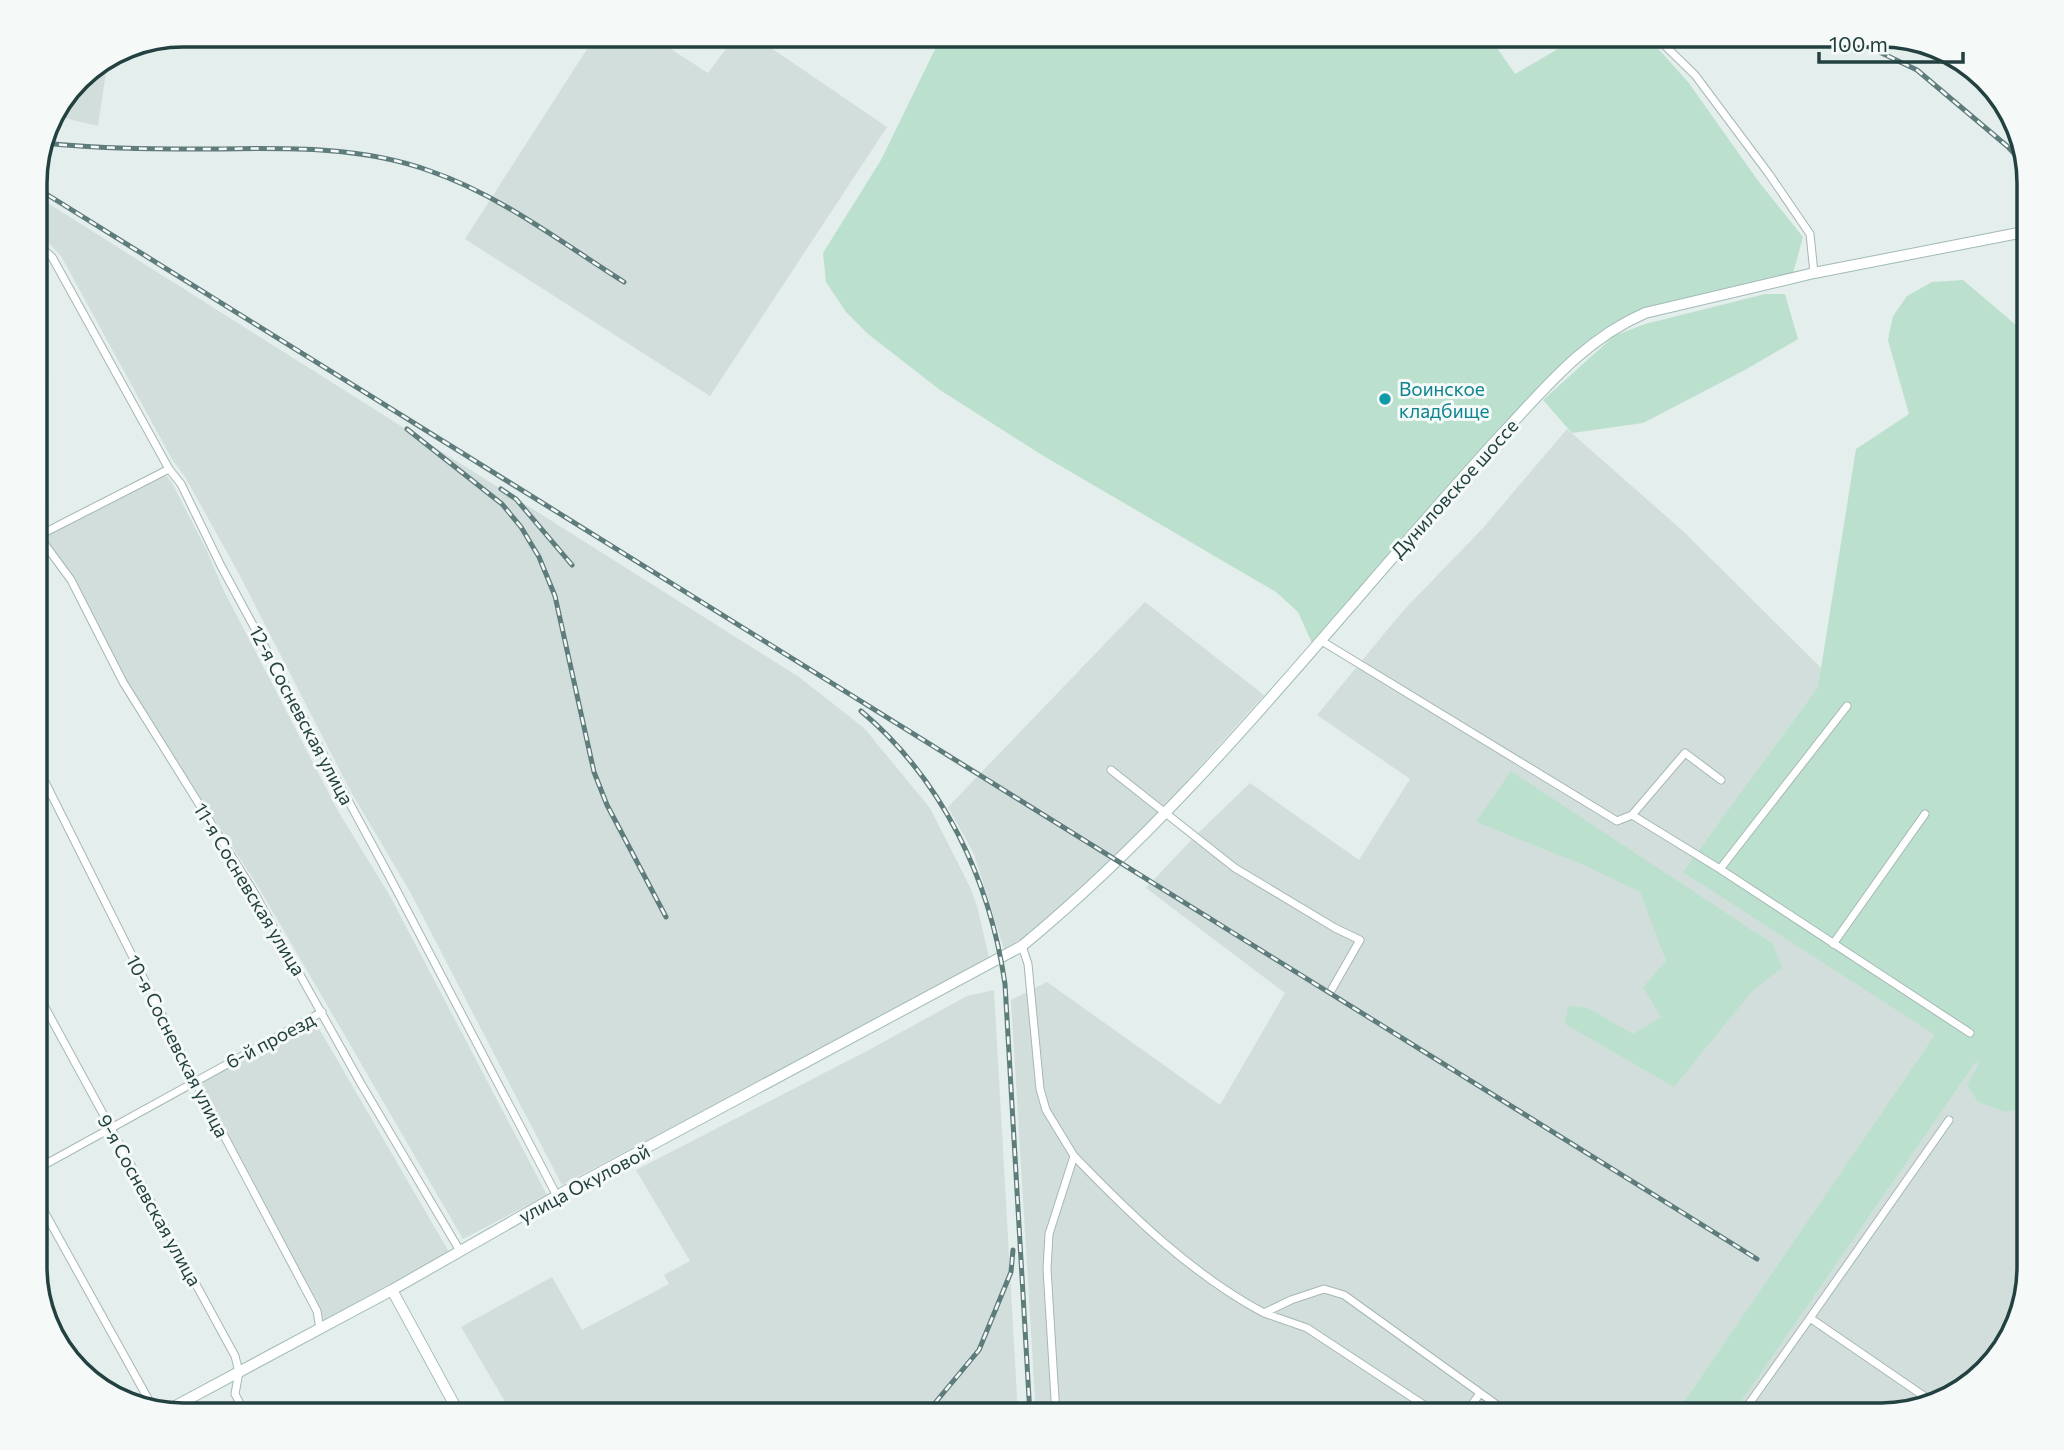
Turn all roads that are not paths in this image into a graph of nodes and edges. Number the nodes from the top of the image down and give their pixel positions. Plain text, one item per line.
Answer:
1 (1666, 47) edge
2 (2017, 233) edge
3 (48, 253) edge
4 (1814, 273) junction
5 (169, 469) junction
6 (48, 529) edge
7 (48, 546) edge
8 (1321, 640) junction
9 (1847, 706) dead end
10 (1111, 770) dead end
11 (1721, 780) dead end
12 (48, 788) edge
13 (1166, 811) junction
14 (1925, 814) dead end
15 (1632, 816) junction
16 (1720, 869) junction
17 (1833, 944) junction
18 (1022, 946) junction
19 (1001, 958) joint
20 (1332, 989) dead end
21 (322, 1012) junction
22 (48, 1013) edge
23 (1970, 1033) dead end
24 (195, 1081) junction
25 (1949, 1120) dead end
26 (112, 1129) junction
27 (1074, 1156) junction
28 (48, 1163) edge
29 (557, 1196) junction
30 (48, 1219) edge
31 (460, 1251) junction
32 (392, 1290) junction
33 (1264, 1313) junction
34 (1810, 1318) junction
35 (320, 1329) junction
36 (239, 1372) junction
37 (1480, 1393) junction
38 (1924, 1396) edge
39 (147, 1398) edge
40 (181, 1403) edge
41 (240, 1403) edge
42 (453, 1403) edge
43 (1055, 1403) edge
44 (1421, 1403) edge
45 (1473, 1403) edge
46 (1494, 1403) edge
47 (1750, 1403) edge

1 - 4 street
2 - 4 street, Дуниловское шоссе
3 - 5 street, 12-я Сосневская улица
4 - 8 street, Дуниловское шоссе
5 - 6 street
5 - 29 street, 12-я Сосневская улица
7 - 21 street, 11-я Сосневская улица
8 - 13 street, Дуниловское шоссе
8 - 15 street
9 - 16 street
10 - 13 street
11 - 15 street
12 - 24 street, 10-я Сосневская улица
13 - 18 street, Дуниловское шоссе
13 - 20 street
14 - 17 street
15 - 16 street
16 - 17 street
17 - 23 street
18 - 19 street, Дуниловское шоссе
18 - 27 street
19 - 29 street, улица Окуловой
21 - 24 street, 6-й проезд
21 - 31 street, 11-я Сосневская улица
22 - 26 street, 9-я Сосневская улица
24 - 26 street, 6-й проезд
24 - 35 street, 10-я Сосневская улица
25 - 34 street
26 - 28 street, 6-й проезд
26 - 36 street, 9-я Сосневская улица
27 - 33 street
27 - 43 street
29 - 31 street, улица Окуловой
30 - 39 street
31 - 32 street, улица Окуловой
32 - 35 street, улица Окуловой
32 - 42 street
33 - 37 street
33 - 44 street
34 - 38 street
34 - 47 street
35 - 36 street, улица Окуловой
36 - 40 street, улица Окуловой
36 - 41 street, 9-я Сосневская улица
37 - 45 street
37 - 46 street

